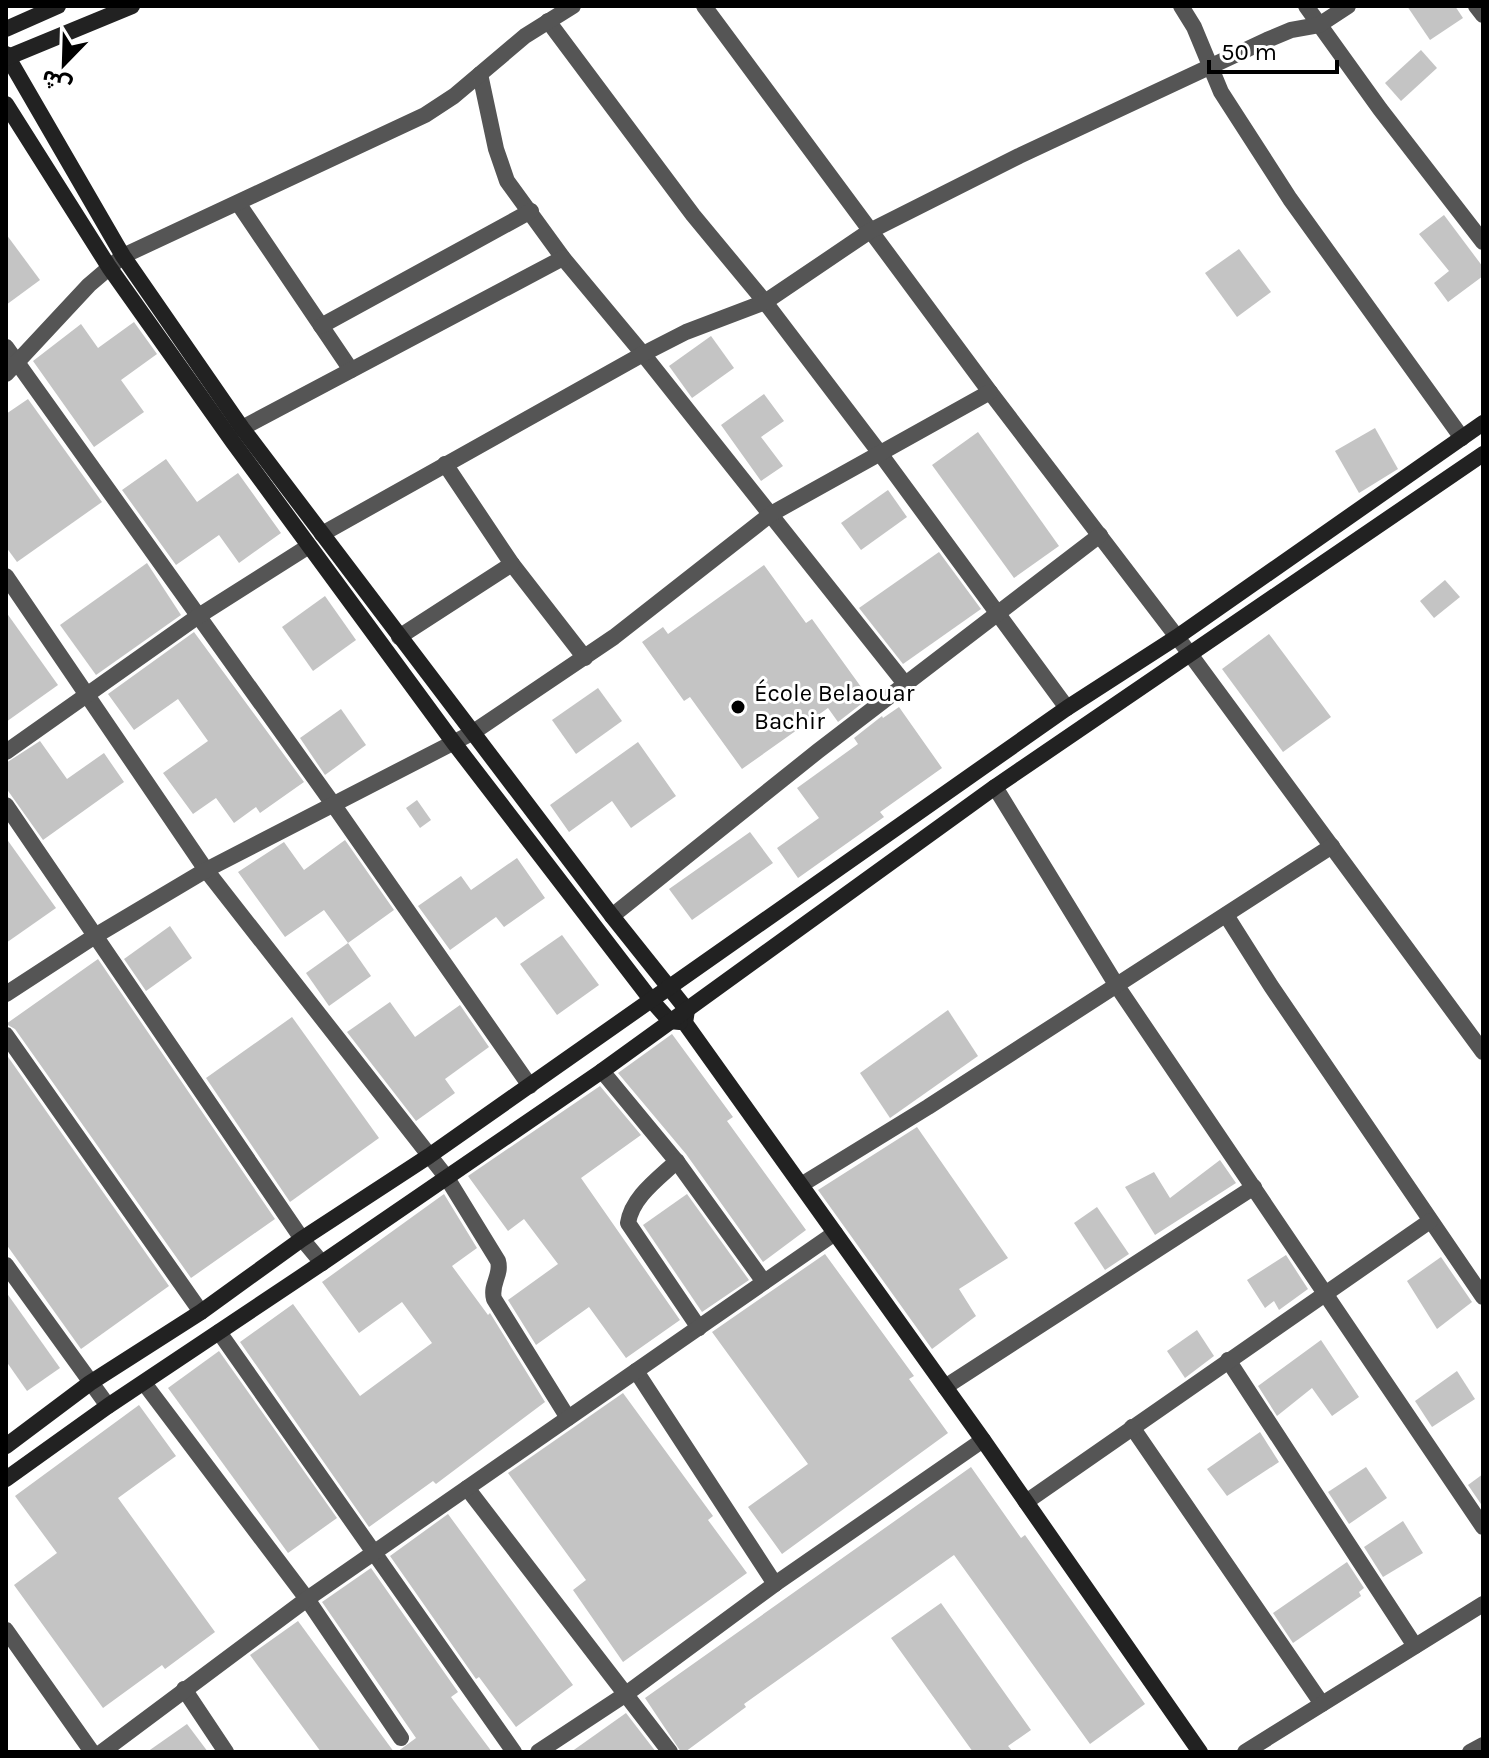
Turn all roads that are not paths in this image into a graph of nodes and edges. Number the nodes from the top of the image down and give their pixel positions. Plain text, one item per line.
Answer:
1 (58, 6) edge
2 (132, 6) edge
3 (573, 6) edge
4 (704, 6) edge
5 (1181, 6) edge
6 (1306, 6) edge
7 (1348, 6) edge
8 (1476, 6) edge
9 (1483, 15) edge
10 (548, 21) junction
11 (1319, 25) junction
12 (6, 29) edge
13 (7, 57) edge
14 (1210, 68) junction
15 (480, 74) junction
16 (6, 104) edge
17 (238, 203) junction
18 (531, 211) junction
19 (870, 231) junction
20 (1483, 242) edge
21 (123, 256) junction
22 (563, 258) junction
23 (109, 267) junction
24 (765, 302) junction
25 (321, 326) junction
26 (6, 347) edge
27 (643, 354) junction
28 (11, 368) edge
29 (351, 370) junction
30 (990, 392) junction
31 (1483, 423) edge
32 (242, 428) junction
33 (1462, 438) junction
34 (879, 452) junction
35 (1483, 454) edge
36 (445, 464) junction
37 (771, 514) junction
38 (1100, 535) junction
39 (316, 540) junction
40 (512, 564) junction
41 (6, 576) edge
42 (998, 615) junction
43 (197, 617) junction
44 (399, 637) junction
45 (1177, 637) junction
46 (1190, 654) junction
47 (585, 658) junction
48 (906, 685) junction
49 (87, 696) junction
50 (1067, 708) junction
51 (472, 733) junction
52 (454, 743) junction
53 (6, 752) edge
54 (995, 787) junction
55 (333, 804) junction
56 (6, 805) edge
57 (1332, 846) junction
58 (206, 870) junction
59 (1226, 915) junction
60 (612, 916) junction
61 (95, 936) junction
62 (1117, 986) junction
63 (670, 988) junction
64 (6, 994) edge
65 (652, 1001) junction
66 (681, 1018) junction
67 (6, 1035) edge
68 (1483, 1052) edge
69 (602, 1071) junction
70 (530, 1086) junction
71 (429, 1156) junction
72 (677, 1161) junction
73 (447, 1178) junction
74 (801, 1185) junction
75 (1254, 1187) junction
76 (1430, 1221) junction
77 (835, 1233) junction
78 (302, 1239) junction
79 (322, 1263) junction
80 (6, 1265) edge
81 (764, 1282) junction
82 (1326, 1292) junction
83 (1483, 1297) edge
84 (201, 1312) junction
85 (699, 1328) junction
86 (219, 1332) junction
87 (1228, 1360) junction
88 (636, 1371) junction
89 (90, 1383) junction
90 (144, 1383) junction
91 (945, 1387) junction
92 (108, 1406) junction
93 (568, 1418) junction
94 (1132, 1427) junction
95 (983, 1440) junction
96 (6, 1446) edge
97 (6, 1479) edge
98 (467, 1488) junction
99 (1026, 1502) junction
100 (1483, 1527) edge
101 (375, 1552) junction
102 (775, 1584) junction
103 (307, 1599) junction
104 (1483, 1604) edge
105 (6, 1630) edge
106 (1415, 1646) junction
107 (184, 1689) junction
108 (626, 1694) junction
109 (1322, 1704) junction
110 (401, 1738) dead end
111 (1483, 1745) edge
112 (92, 1752) edge
113 (102, 1752) edge
114 (226, 1752) edge
115 (514, 1752) edge
116 (538, 1752) edge
117 (670, 1752) edge
118 (1200, 1752) edge
119 (1245, 1752) edge
120 (1470, 1752) edge

1 - 12 main road
2 - 13 main road
3 - 10 street
4 - 19 street
5 - 14 street
6 - 11 street
7 - 11 street
8 - 9 street
10 - 15 street
10 - 24 street
11 - 14 street
11 - 20 street
13 - 21 main road
14 - 19 street
14 - 33 street
15 - 17 street
15 - 18 street
16 - 23 main road
17 - 21 street
17 - 25 street
18 - 22 street
18 - 25 street
19 - 24 street
19 - 30 street
21 - 23 street
21 - 32 main road
22 - 27 street
22 - 29 street
23 - 28 street
23 - 39 main road
24 - 27 street
24 - 34 street
25 - 29 street
26 - 28 street
27 - 36 street
27 - 37 street
28 - 43 street
29 - 32 street
30 - 34 street
30 - 38 street
31 - 33 main road
32 - 39 main road
33 - 45 main road
34 - 37 street
34 - 42 street
35 - 46 main road
36 - 39 street
36 - 40 street
37 - 47 street
37 - 48 street
38 - 42 street
38 - 45 street
39 - 43 street
39 - 44 main road
39 - 52 main road
40 - 44 street
40 - 47 street
41 - 49 street
42 - 48 street
42 - 50 street
43 - 49 street
43 - 55 street
44 - 51 main road
45 - 46 street
45 - 50 main road
46 - 54 main road
46 - 57 street
47 - 51 street
48 - 60 street
49 - 53 street
49 - 58 street
50 - 63 main road
51 - 52 street
51 - 60 main road
52 - 55 street
52 - 65 main road
54 - 62 street
54 - 66 main road
55 - 58 street
55 - 70 street
56 - 61 street
57 - 59 street
57 - 68 street
58 - 61 street
58 - 71 street
59 - 62 street
59 - 76 street
60 - 63 main road
61 - 64 street
61 - 78 street
62 - 74 street
62 - 75 street
63 - 65 main road
63 - 66 main road
65 - 66 main road
65 - 70 main road
66 - 69 main road
66 - 74 main road
67 - 84 street
69 - 72 street
69 - 73 main road
70 - 71 main road
71 - 73 street
71 - 78 main road
72 - 81 street
72 - 85 street
73 - 79 main road
73 - 93 street
74 - 77 main road
75 - 82 street
75 - 91 street
76 - 82 street
76 - 83 street
77 - 81 street
77 - 91 main road
78 - 79 street
78 - 84 main road
79 - 86 main road
80 - 89 street
81 - 85 street
82 - 87 street
82 - 100 street
84 - 89 main road
85 - 88 street
86 - 90 main road
86 - 101 street
87 - 94 street
87 - 106 street
88 - 93 street
88 - 102 street
89 - 92 street
89 - 96 main road
90 - 92 main road
90 - 103 street
91 - 95 main road
92 - 97 main road
93 - 98 street
94 - 99 street
94 - 109 street
95 - 99 main road
95 - 102 street
98 - 101 street
98 - 108 street
99 - 118 main road
101 - 103 street
101 - 115 street
102 - 108 street
103 - 107 street
103 - 110 street
104 - 106 street
105 - 112 street
106 - 109 street
107 - 113 street
107 - 114 street
108 - 116 street
108 - 117 street
109 - 119 street
111 - 120 street

